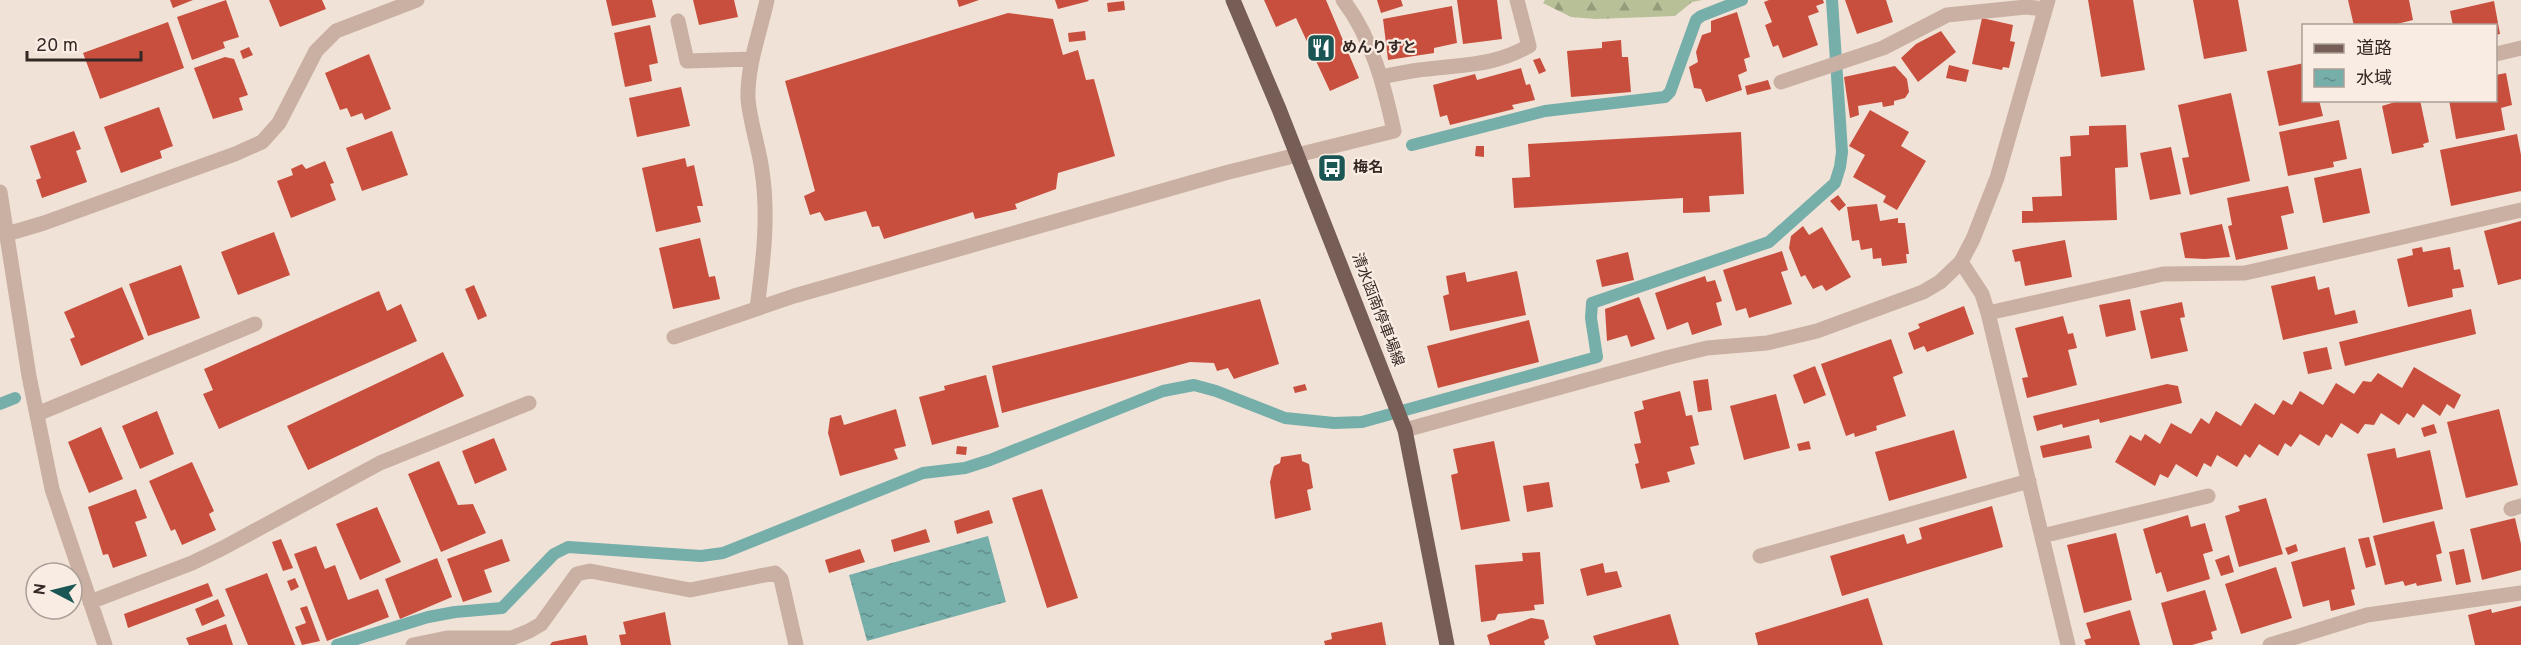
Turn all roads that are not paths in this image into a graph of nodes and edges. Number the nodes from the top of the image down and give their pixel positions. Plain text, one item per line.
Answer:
1 (417, 0) edge
2 (767, 0) edge
3 (1233, 0) edge
4 (1343, 0) edge
5 (1517, 0) edge
6 (2047, 4) edge
7 (678, 21) dead end
8 (2521, 48) edge
9 (2497, 54) edge
10 (752, 59) junction
11 (1381, 77) junction
12 (1782, 82) dead end
13 (1297, 154) junction
14 (0, 192) edge
15 (2521, 210) edge
16 (7, 234) junction
17 (1961, 262) junction
18 (757, 308) junction
19 (1988, 313) junction
20 (255, 324) dead end
21 (674, 337) dead end
22 (529, 403) dead end
23 (37, 414) junction
24 (1405, 430) junction
25 (2029, 481) junction
26 (2208, 496) dead end
27 (2042, 536) junction
28 (1760, 556) dead end
29 (2521, 593) edge
30 (90, 602) junction
31 (105, 645) edge
32 (413, 645) edge
33 (796, 645) edge
34 (1447, 645) edge
35 (2068, 645) edge
36 (2270, 645) edge

1 - 16 street
2 - 10 street
3 - 13 main road, 清水函南停車場線
4 - 11 street
5 - 11 street
6 - 12 street
6 - 17 street
7 - 10 street
8 - 9 street
10 - 18 street
11 - 13 street
13 - 18 street
13 - 24 main road, 清水函南停車場線
14 - 16 street
15 - 19 street
16 - 23 street
17 - 19 street
17 - 24 street
18 - 21 street
19 - 25 street
20 - 23 street
22 - 30 street
23 - 30 street
24 - 34 main road, 清水函南停車場線
25 - 27 street
25 - 28 street
26 - 27 street
27 - 35 street
29 - 36 street
30 - 31 street
32 - 33 street

